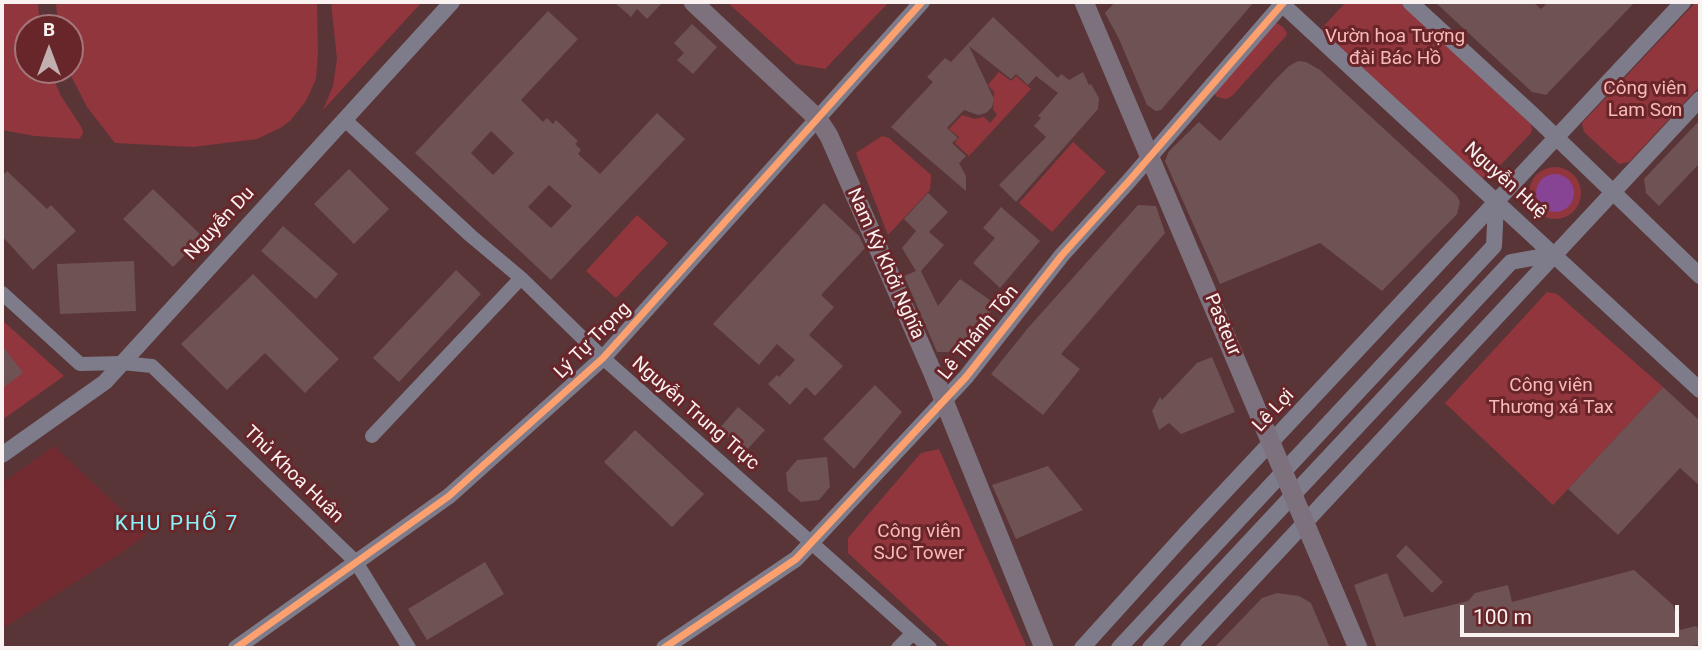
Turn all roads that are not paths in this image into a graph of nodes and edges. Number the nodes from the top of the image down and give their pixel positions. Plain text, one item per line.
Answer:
1 (452, 2) edge
2 (693, 2) edge
3 (922, 2) edge
4 (1084, 2) edge
5 (1410, 2) edge
6 (1683, 2) edge
7 (1283, 3) edge
8 (1700, 99) edge
9 (818, 119) junction
10 (345, 120) junction
11 (1556, 138) junction
12 (1150, 157) junction
13 (1612, 193) junction
14 (1496, 203) junction
15 (1555, 254) junction
16 (1700, 276) edge
17 (521, 278) junction
18 (2, 293) edge
19 (603, 358) junction
20 (122, 363) junction
21 (1700, 390) edge
22 (943, 400) junction
23 (372, 436) dead end
24 (1272, 443) junction
25 (2, 455) edge
26 (1284, 471) junction
27 (1293, 494) junction
28 (1306, 522) junction
29 (811, 543) junction
30 (356, 562) junction
31 (914, 633) junction
32 (236, 648) edge
33 (409, 648) edge
34 (664, 648) edge
35 (898, 648) edge
36 (930, 648) edge
37 (1044, 648) edge
38 (1082, 648) edge
39 (1119, 648) edge
40 (1150, 648) edge
41 (1188, 648) edge
42 (1358, 648) edge

1 - 10 street, Nguyễn Du
2 - 9 main road, Nam Kỳ Khởi Nghĩa
3 - 9 street, Lý Tự Trọng
4 - 12 main road, Pasteur
5 - 11 street
6 - 11 street, Lê Lợi
7 - 12 street, Lê Thánh Tôn
7 - 14 street, Nguyễn Huệ
8 - 13 street
9 - 19 street, Lý Tự Trọng
9 - 22 main road, Nam Kỳ Khởi Nghĩa
10 - 17 street, Nguyễn Trung Trực
10 - 20 street, Nguyễn Du
11 - 13 street
11 - 14 street, Lê Lợi
12 - 22 street, Lê Thánh Tôn
12 - 24 main road, Pasteur
13 - 15 street
13 - 16 street
14 - 15 street, Nguyễn Huệ
14 - 24 street, Lê Lợi
14 - 26 street
15 - 21 street, Nguyễn Huệ
15 - 27 street
15 - 28 street
17 - 19 street, Nguyễn Trung Trực
17 - 23 street
18 - 20 street, Thủ Khoa Huân
19 - 29 street, Nguyễn Trung Trực
19 - 30 street, Lý Tự Trọng
20 - 25 street, Nguyễn Du
20 - 30 street, Thủ Khoa Huân
22 - 29 street, Lê Thánh Tôn
22 - 37 main road, Nam Kỳ Khởi Nghĩa
24 - 26 main road, Pasteur
24 - 38 street, Lê Lợi
26 - 27 main road, Pasteur
26 - 39 street
27 - 28 main road, Pasteur
27 - 40 street
28 - 41 street
28 - 42 main road, Pasteur
29 - 31 street, Nguyễn Trung Trực
29 - 34 street, Lê Thánh Tôn
30 - 32 street, Lý Tự Trọng
30 - 33 street, Thủ Khoa Huân
31 - 35 street
31 - 36 street, Nguyễn Trung Trực

